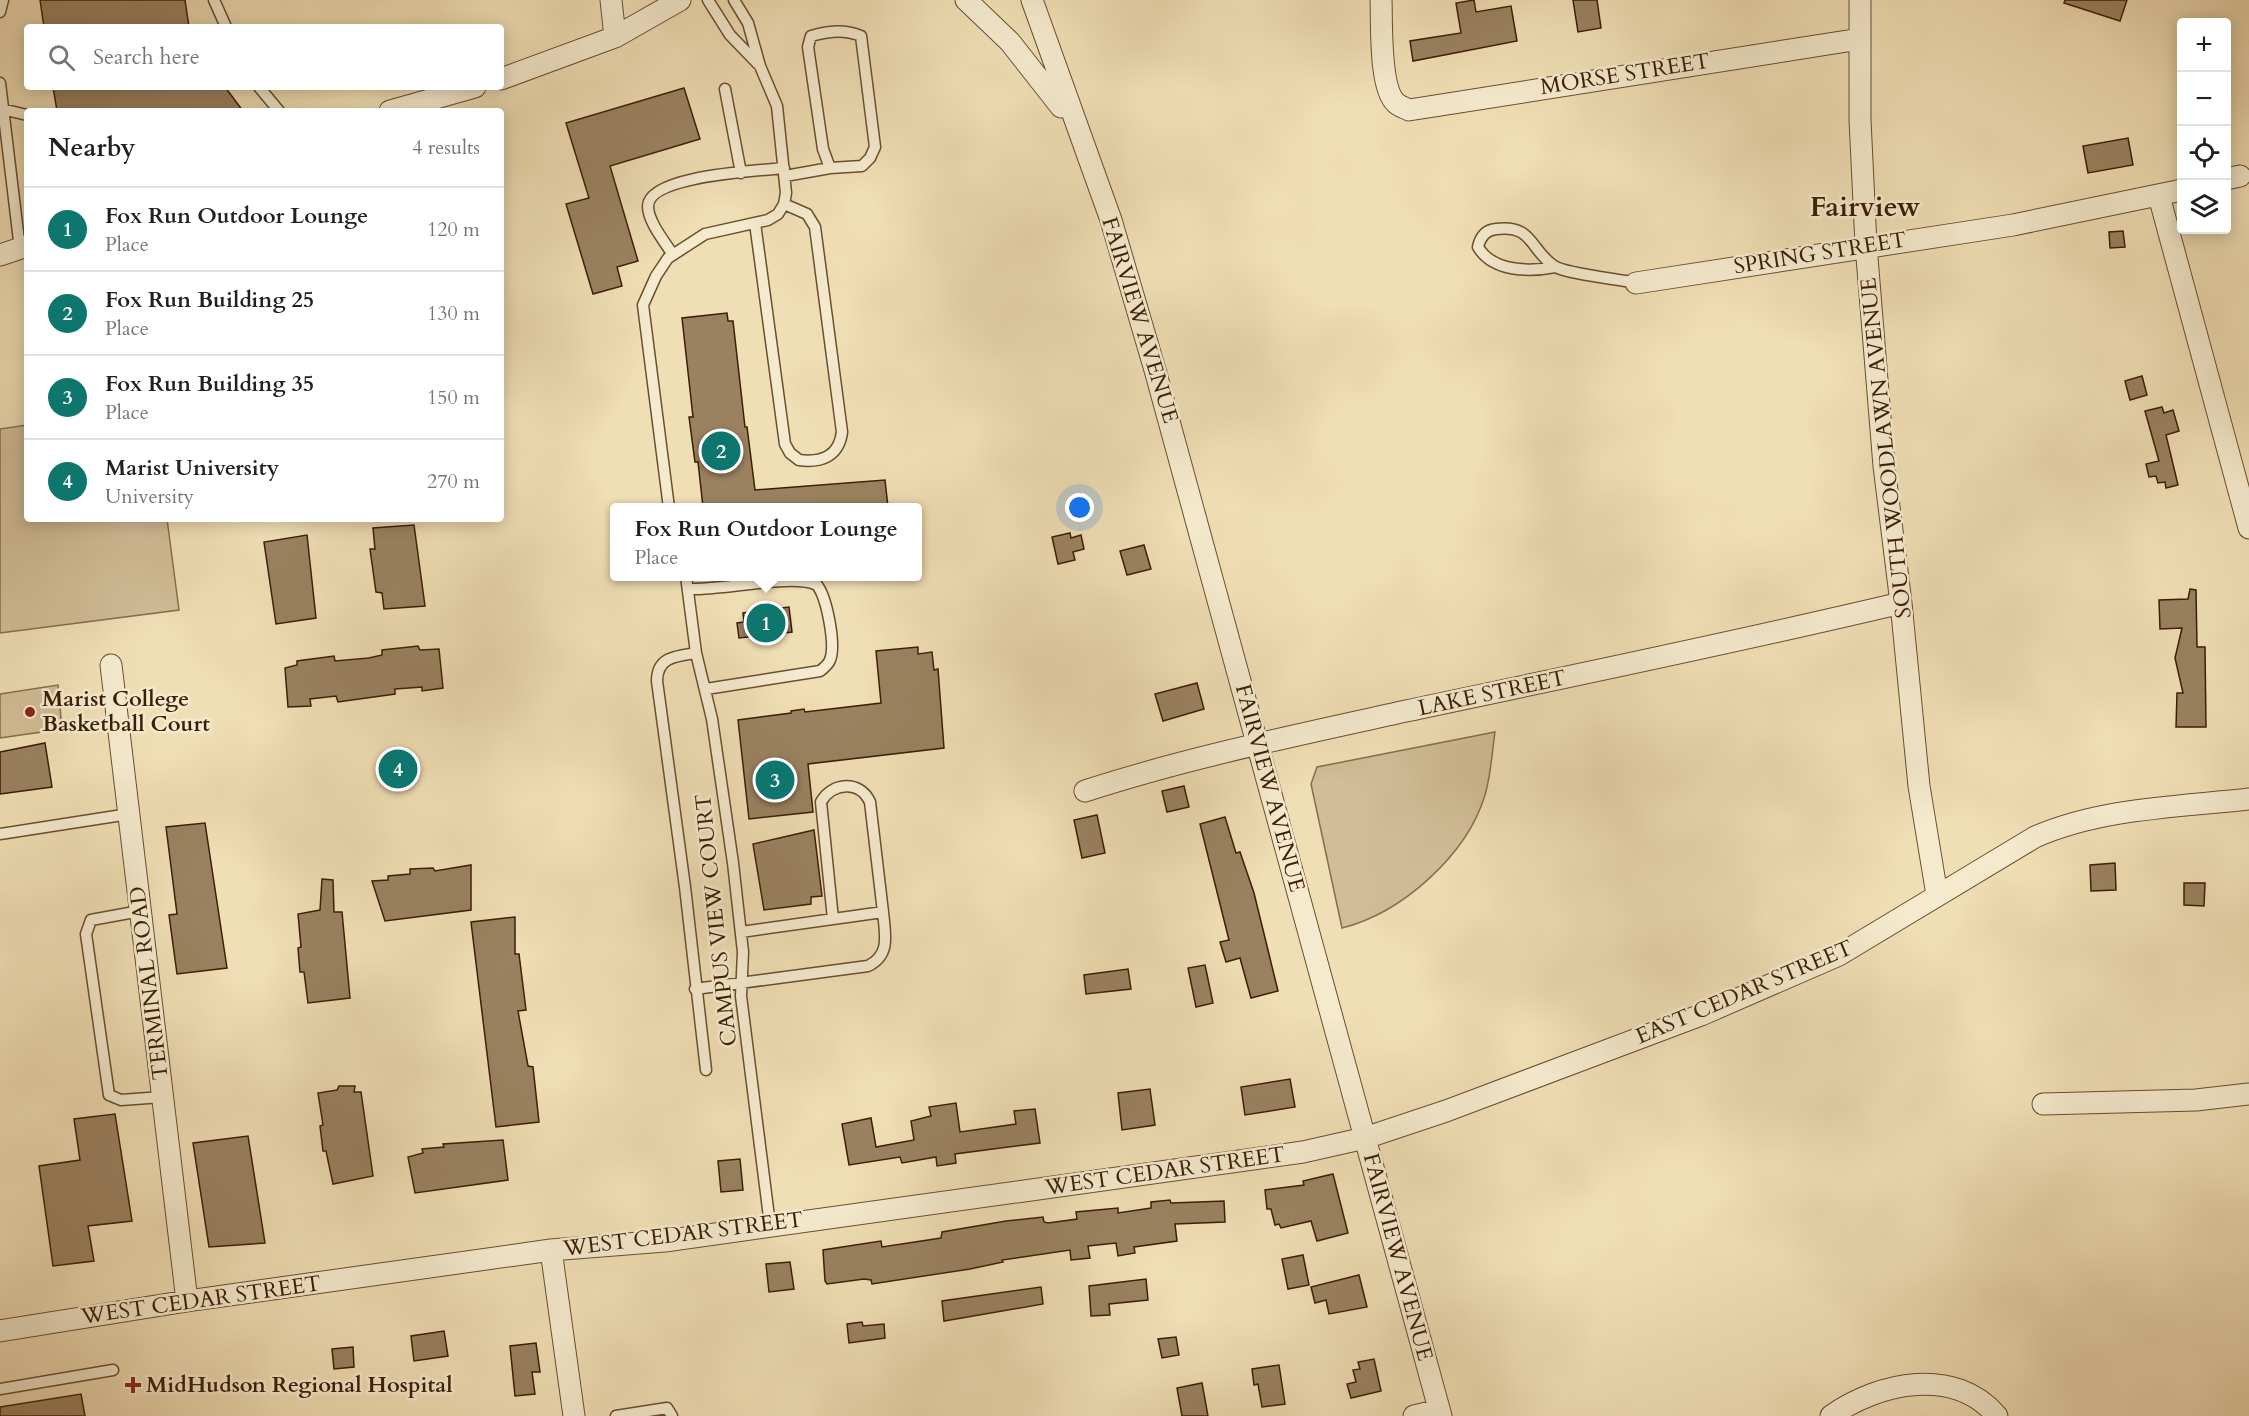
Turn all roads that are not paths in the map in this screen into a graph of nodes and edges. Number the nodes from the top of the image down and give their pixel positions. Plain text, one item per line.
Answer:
1 (3, 0) edge
2 (214, 0) edge
3 (611, 0) edge
4 (680, 0) edge
5 (708, 0) edge
6 (734, 0) edge
7 (966, 0) edge
8 (1032, 0) edge
9 (1381, 0) edge
10 (1860, 0) edge
11 (0, 12) edge
12 (225, 24) edge
13 (615, 37) junction
14 (1860, 39) junction
15 (760, 66) junction
16 (504, 78) edge
17 (0, 83) edge
18 (725, 89) dead end
19 (262, 90) edge
20 (464, 90) edge
21 (276, 108) edge
22 (400, 108) edge
23 (2, 109) junction
24 (24, 114) edge
25 (1092, 162) junction
26 (830, 168) junction
27 (741, 172) junction
28 (784, 172) junction
29 (2177, 191) edge
30 (2159, 196) junction
31 (784, 204) junction
32 (755, 223) junction
33 (1866, 245) junction
34 (16, 250) edge
35 (673, 255) junction
36 (1555, 267) junction
37 (1636, 283) joint
38 (668, 503) edge
39 (2249, 528) edge
40 (687, 581) edge
41 (783, 581) edge
42 (806, 581) edge
43 (688, 589) junction
44 (1902, 603) junction
45 (696, 653) junction
46 (111, 665) dead end
47 (706, 689) junction
48 (1258, 744) junction
49 (1085, 791) dead end
50 (2249, 799) edge
51 (129, 814) junction
52 (0, 834) edge
53 (1937, 895) junction
54 (140, 911) junction
55 (883, 912) junction
56 (833, 919) junction
57 (741, 932) junction
58 (743, 983) junction
59 (695, 989) junction
60 (706, 1070) dead end
61 (2249, 1094) edge
62 (162, 1097) junction
63 (2043, 1104) dead end
64 (1365, 1138) junction
65 (770, 1225) junction
66 (551, 1250) junction
67 (187, 1301) junction
68 (0, 1331) edge
69 (113, 1370) dead end
70 (0, 1389) edge
71 (1440, 1413) edge
72 (574, 1416) edge
73 (616, 1416) edge
74 (672, 1416) edge
75 (1414, 1416) edge
76 (1831, 1416) edge
77 (1997, 1416) edge

1 - 11 lane
2 - 12 lane
3 - 13 street
4 - 13 street
5 - 15 lane
6 - 15 lane
7 - 25 street, FAIRVIEW AVENUE
8 - 25 street, FAIRVIEW AVENUE
9 - 14 street, MORSE STREET
10 - 14 street, SOUTH WOODLAWN AVENUE
13 - 16 street
14 - 33 street, SOUTH WOODLAWN AVENUE
15 - 28 lane
17 - 23 lane
18 - 27 lane
19 - 21 lane
20 - 22 street
23 - 24 lane
23 - 34 lane
25 - 48 street, FAIRVIEW AVENUE
26 - 26 lane
26 - 28 lane
27 - 28 lane
27 - 35 lane
28 - 31 lane
29 - 30 street, SPRING STREET
30 - 33 street, SPRING STREET
30 - 39 street
31 - 32 lane
31 - 32 lane
32 - 35 lane
33 - 37 street, SPRING STREET
33 - 44 street, SOUTH WOODLAWN AVENUE
35 - 38 lane
36 - 36 lane
36 - 37 lane
40 - 43 lane, CAMPUS VIEW COURT
41 - 43 lane
42 - 47 lane
43 - 45 lane, CAMPUS VIEW COURT
44 - 48 street, LAKE STREET
44 - 53 street, SOUTH WOODLAWN AVENUE
45 - 47 lane, CAMPUS VIEW COURT
45 - 59 lane
46 - 51 street, TERMINAL ROAD
47 - 57 lane, CAMPUS VIEW COURT
48 - 49 street, LAKE STREET
48 - 64 street, FAIRVIEW AVENUE
50 - 53 street, EAST CEDAR STREET
51 - 52 lane
51 - 54 street, TERMINAL ROAD
53 - 64 street, EAST CEDAR STREET
54 - 62 street, TERMINAL ROAD
54 - 62 lane
55 - 56 lane
55 - 56 lane
55 - 58 lane
56 - 57 lane
57 - 58 lane, CAMPUS VIEW COURT
58 - 59 lane
58 - 65 lane, CAMPUS VIEW COURT
59 - 60 lane
61 - 63 street
62 - 67 street, TERMINAL ROAD
64 - 65 street, WEST CEDAR STREET
64 - 71 street, FAIRVIEW AVENUE
65 - 66 street, WEST CEDAR STREET
66 - 67 street, WEST CEDAR STREET
66 - 72 street
67 - 68 street, WEST CEDAR STREET
69 - 70 lane
71 - 75 street
73 - 74 lane
76 - 77 street

